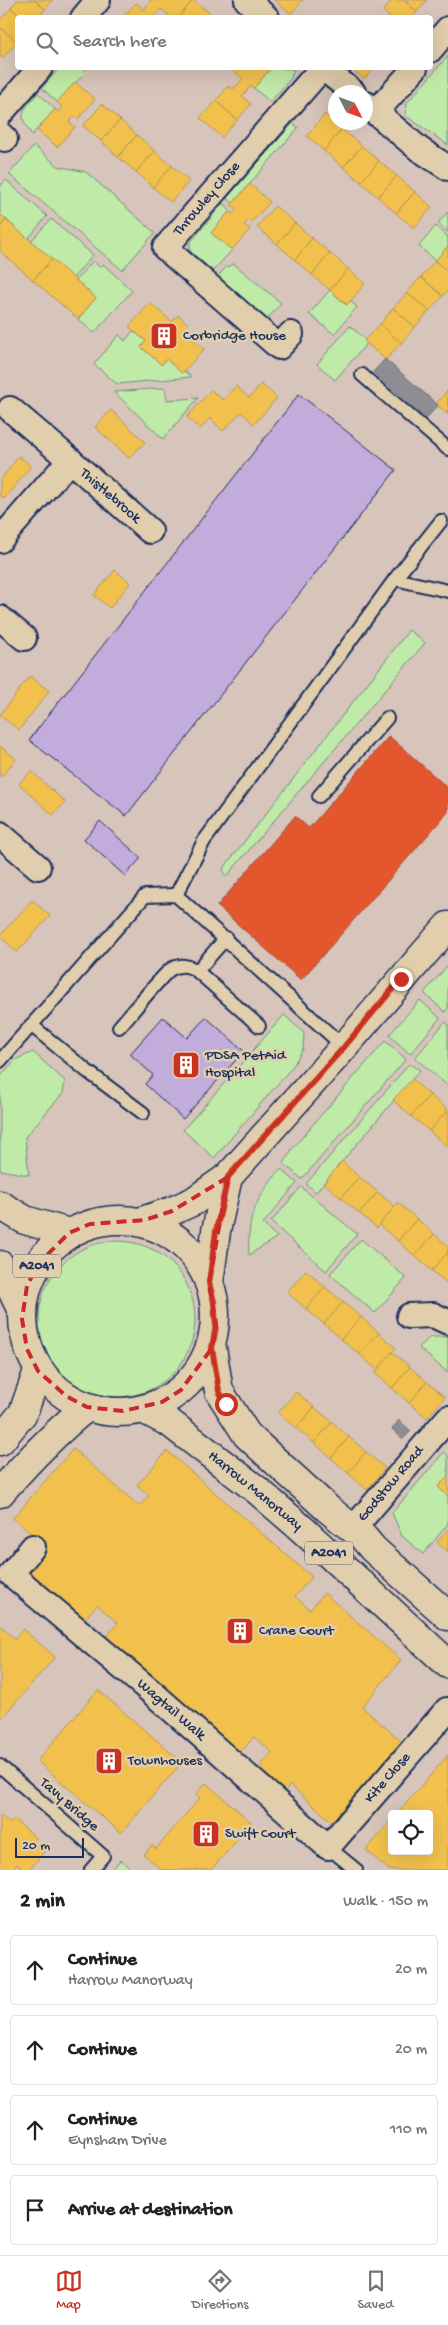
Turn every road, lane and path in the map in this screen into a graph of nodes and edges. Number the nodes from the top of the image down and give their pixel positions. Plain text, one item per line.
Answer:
1 (98, 0) edge
2 (248, 0) edge
3 (86, 15) edge
4 (264, 15) edge
5 (448, 30) edge
6 (433, 47) edge
7 (38, 70) edge
8 (321, 70) edge
9 (326, 70) edge
10 (413, 70) edge
11 (344, 85) edge
12 (373, 105) edge
13 (373, 111) edge
14 (0, 114) edge
15 (448, 168) edge
16 (291, 334) dead end
17 (362, 375) dead end
18 (10, 409) dead end
19 (448, 450) edge
20 (70, 460) junction
21 (441, 521) dead end
22 (150, 531) dead end
23 (0, 540) edge
24 (395, 579) junction
25 (448, 591) edge
26 (0, 618) edge
27 (24, 638) dead end
28 (387, 718) dead end
29 (319, 796) dead end
30 (0, 834) edge
31 (38, 867) dead end
32 (176, 895) junction
33 (448, 926) edge
34 (226, 938) junction
35 (197, 971) junction
36 (31, 1025) junction
37 (119, 1026) dead end
38 (259, 1026) dead end
39 (344, 1047) junction
40 (0, 1061) edge
41 (143, 1113) dead end
42 (228, 1177) junction
43 (0, 1205) edge
44 (145, 1220) junction
45 (69, 1233) junction
46 (0, 1265) edge
47 (209, 1283) junction
48 (22, 1311) junction
49 (409, 1316) dead end
50 (448, 1322) edge
51 (212, 1348) junction
52 (38, 1371) junction
53 (87, 1407) junction
54 (143, 1409) junction
55 (448, 1418) edge
56 (0, 1441) edge
57 (0, 1493) edge
58 (354, 1529) junction
59 (33, 1547) dead end
60 (448, 1616) edge
61 (448, 1664) edge
62 (448, 1709) edge
63 (0, 1766) edge
64 (328, 1846) junction
65 (90, 1870) edge
66 (356, 1870) edge

1 - 3 street
2 - 4 street
5 - 6 street
7 - 14 street
8 - 16 street, Throwley Close
9 - 11 street
10 - 12 street
13 - 15 street
17 - 19 lane
18 - 20 street, Thistlebrook
20 - 22 street, Thistlebrook
20 - 23 street, Thistlebrook
21 - 24 lane
24 - 25 lane
24 - 32 lane
26 - 27 street
28 - 29 lane
30 - 31 street
32 - 34 lane
32 - 36 lane
33 - 39 main road
34 - 35 lane
34 - 39 lane
35 - 37 lane
35 - 38 lane
36 - 40 lane
36 - 41 lane
39 - 42 main road
42 - 44 main road
42 - 47 main road
43 - 45 main road
44 - 45 main road, A2041
44 - 47 main road, A2041
45 - 48 main road, A2041
46 - 48 main road, A2041
47 - 51 main road, A2041
48 - 52 main road, A2041
49 - 50 street
51 - 54 main road, A2041
51 - 58 main road, A2041
52 - 53 main road, A2041
52 - 56 main road
53 - 54 main road, A2041
53 - 57 main road
54 - 61 main road, Harrow Manorway / A2041
55 - 58 street, Godstow Road
58 - 60 main road, A2041
59 - 64 street, Wagtail Walk
62 - 64 street, Kite Close
63 - 65 lane, Tavy Bridge
64 - 66 lane, Wagtail Walk

